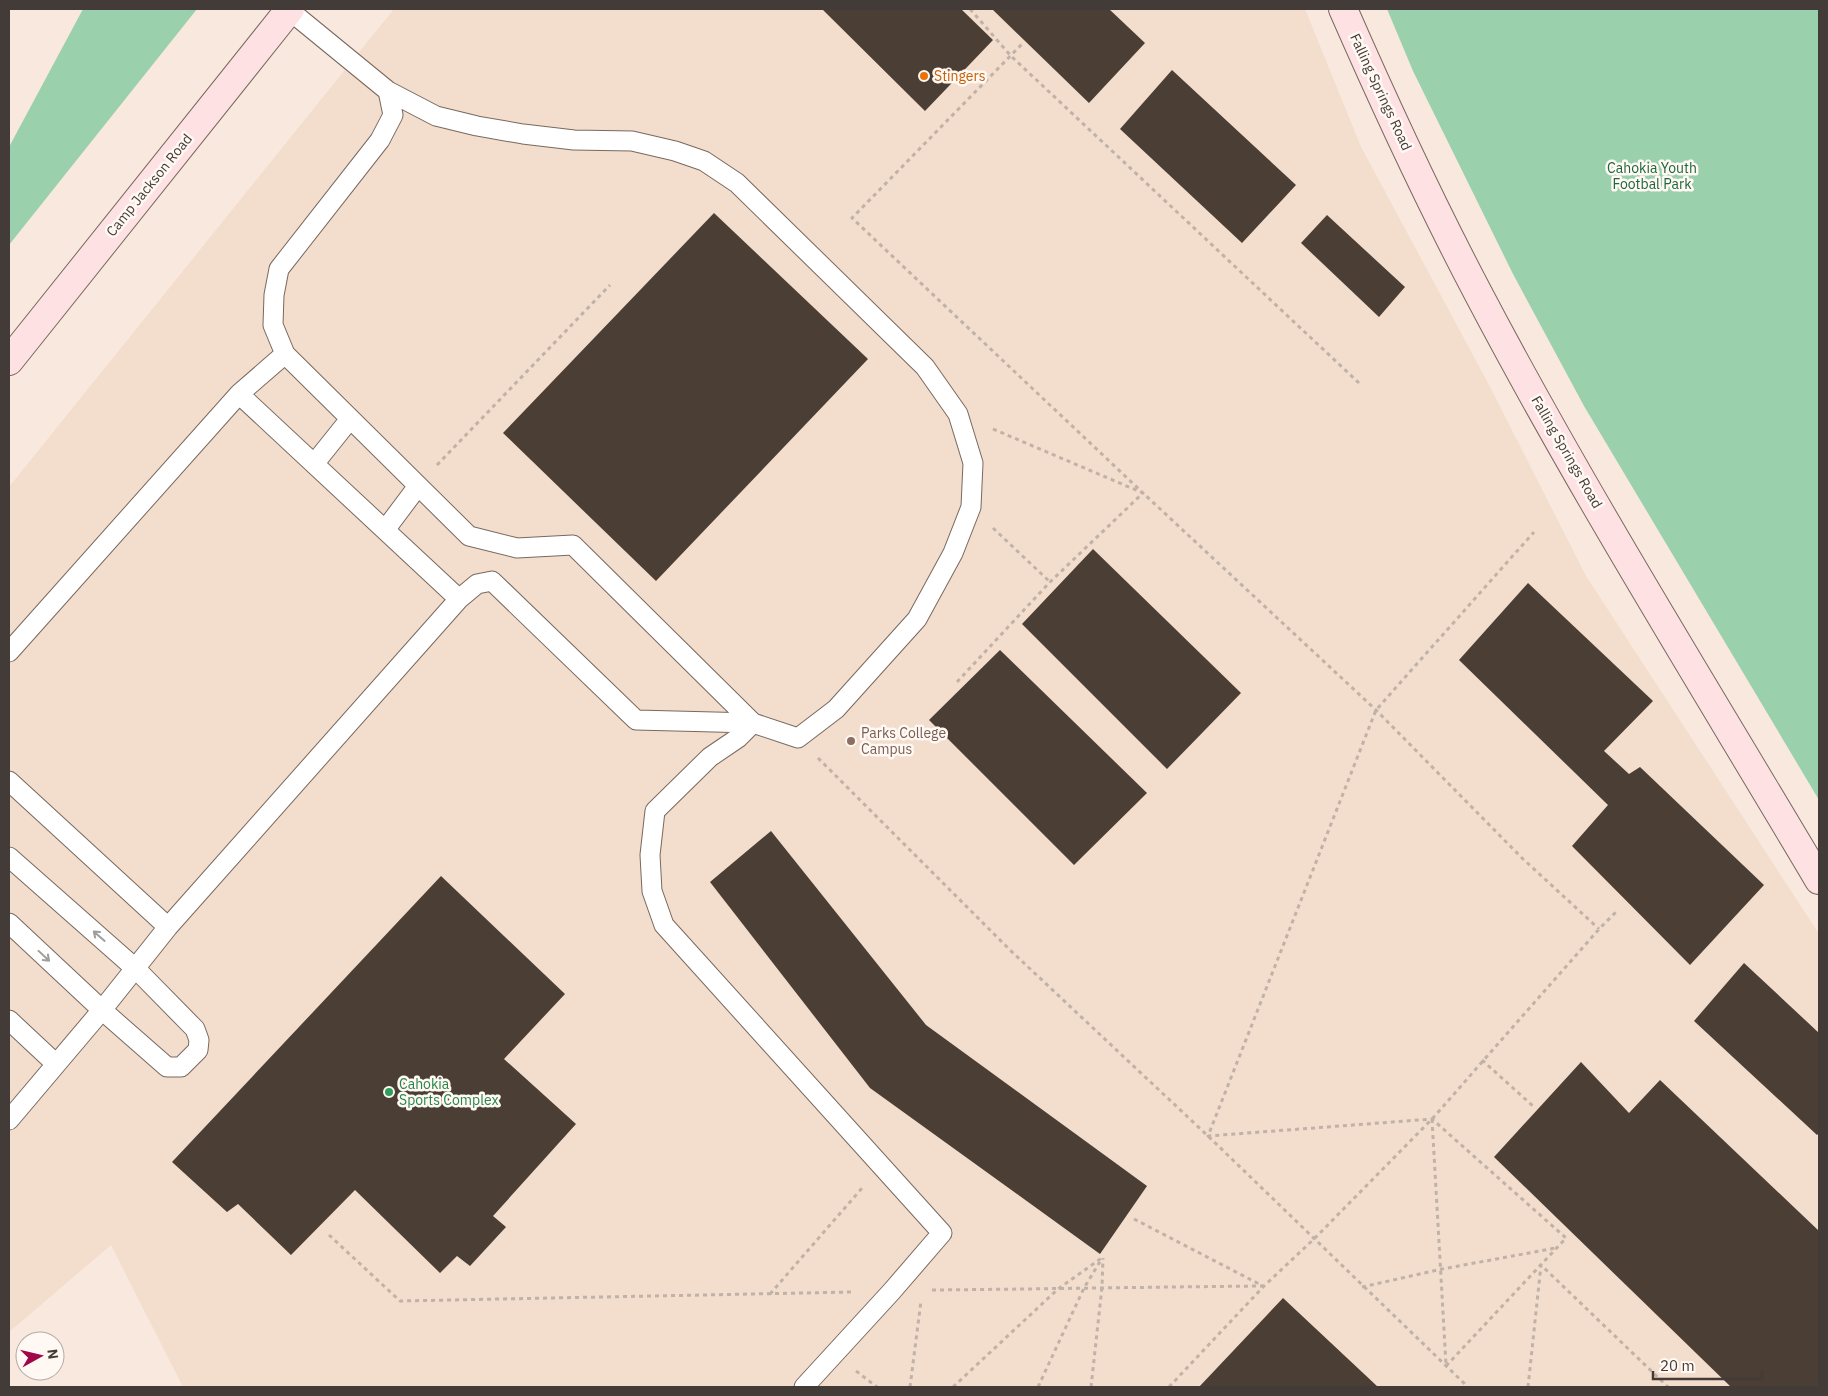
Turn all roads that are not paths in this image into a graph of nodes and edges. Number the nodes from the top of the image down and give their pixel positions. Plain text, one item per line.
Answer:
1 (289, 9) edge
2 (1343, 9) edge
3 (388, 91) junction
4 (285, 354) junction
5 (9, 360) edge
6 (239, 394) junction
7 (350, 419) junction
8 (314, 464) junction
9 (418, 486) junction
10 (385, 530) junction
11 (459, 599) junction
12 (9, 652) edge
13 (753, 723) junction
14 (9, 781) edge
15 (9, 857) edge
16 (1819, 880) edge
17 (9, 923) edge
18 (168, 927) junction
19 (136, 969) junction
20 (102, 1010) junction
21 (9, 1020) edge
22 (56, 1064) junction
23 (9, 1120) edge
24 (804, 1387) edge

1 - 3 lane
1 - 5 street, Camp Jackson Road
2 - 16 street, Falling Springs Road
3 - 4 lane
3 - 13 lane
4 - 6 lane
4 - 7 lane
6 - 8 lane
6 - 12 lane
7 - 8 lane
7 - 9 lane
8 - 10 lane
9 - 10 lane
9 - 13 lane
10 - 11 lane
11 - 13 lane
11 - 18 lane
13 - 24 lane
14 - 18 lane
19 -> 15 lane
17 -> 20 lane
18 - 19 lane
19 - 20 lane
19 - 20 lane
20 - 22 lane
21 - 22 lane
22 - 23 lane

